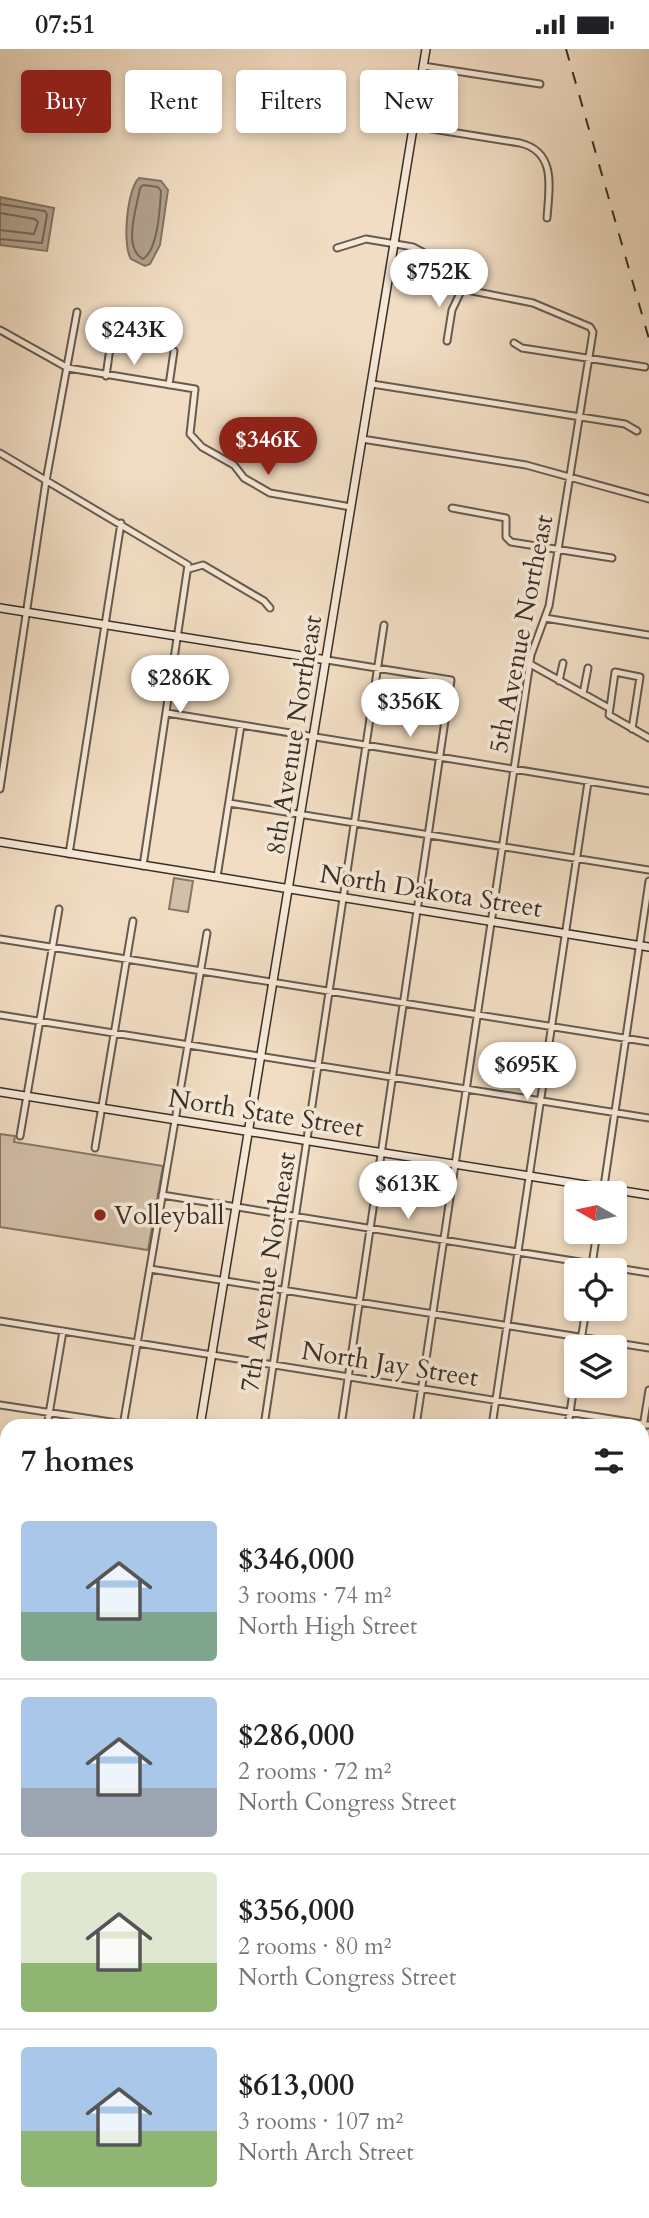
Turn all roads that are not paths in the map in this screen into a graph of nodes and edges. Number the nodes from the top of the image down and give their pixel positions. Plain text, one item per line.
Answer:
1 (426, 49) edge
2 (423, 66) junction
3 (422, 70) edge
4 (540, 85) dead end
5 (412, 133) edge
6 (458, 133) edge
7 (547, 218) dead end
8 (394, 243) junction
9 (337, 249) dead end
10 (463, 287) junction
11 (77, 311) dead end
12 (0, 330) edge
13 (111, 341) dead end
14 (447, 341) dead end
15 (514, 343) dead end
16 (174, 351) dead end
17 (589, 359) junction
18 (645, 367) dead end
19 (68, 368) junction
20 (106, 376) junction
21 (372, 384) junction
22 (169, 385) junction
23 (579, 418) junction
24 (637, 431) dead end
25 (362, 439) junction
26 (0, 453) edge
27 (569, 477) junction
28 (46, 481) junction
29 (649, 499) edge
30 (351, 507) junction
31 (452, 508) dead end
32 (121, 523) junction
33 (558, 549) junction
34 (612, 558) dead end
35 (189, 567) junction
36 (0, 608) edge
37 (270, 608) dead end
38 (28, 612) junction
39 (545, 618) junction
40 (105, 625) junction
41 (384, 625) dead end
42 (649, 635) edge
43 (179, 637) junction
44 (327, 660) junction
45 (563, 663) dead end
46 (530, 664) junction
47 (377, 668) junction
48 (589, 668) dead end
49 (559, 681) junction
50 (583, 694) junction
51 (609, 708) junction
52 (167, 713) junction
53 (241, 725) junction
54 (632, 729) junction
55 (314, 737) junction
56 (649, 738) edge
57 (366, 746) junction
58 (440, 757) junction
59 (514, 769) junction
60 (588, 782) junction
61 (0, 789) edge
62 (649, 791) edge
63 (229, 803) junction
64 (302, 815) junction
65 (354, 824) junction
66 (429, 835) junction
67 (0, 842) edge
68 (502, 847) junction
69 (69, 853) junction
70 (576, 859) junction
71 (143, 866) junction
72 (649, 870) edge
73 (217, 877) junction
74 (649, 881) edge
75 (290, 889) junction
76 (343, 898) junction
77 (59, 909) dead end
78 (417, 910) junction
79 (133, 921) dead end
80 (492, 921) junction
81 (207, 933) dead end
82 (565, 933) junction
83 (0, 939) edge
84 (640, 945) junction
85 (53, 947) junction
86 (649, 947) edge
87 (127, 959) junction
88 (200, 971) junction
89 (274, 983) junction
90 (329, 991) junction
91 (403, 1003) junction
92 (0, 1015) edge
93 (478, 1015) junction
94 (40, 1021) junction
95 (551, 1027) junction
96 (114, 1033) junction
97 (626, 1038) junction
98 (649, 1042) edge
99 (188, 1045) junction
100 (262, 1057) junction
101 (318, 1066) junction
102 (392, 1077) junction
103 (467, 1089) junction
104 (0, 1092) edge
105 (27, 1097) junction
106 (540, 1101) junction
107 (101, 1109) junction
108 (614, 1113) junction
109 (649, 1118) edge
110 (175, 1120) junction
111 (249, 1132) junction
112 (20, 1136) dead end
113 (307, 1142) junction
114 (95, 1148) dead end
115 (381, 1153) junction
116 (455, 1165) junction
117 (529, 1176) junction
118 (604, 1181) edge
119 (564, 1183) edge
120 (627, 1193) edge
121 (162, 1195) junction
122 (649, 1195) edge
123 (236, 1207) junction
124 (296, 1217) junction
125 (369, 1228) junction
126 (444, 1240) junction
127 (518, 1252) junction
128 (564, 1261) edge
129 (150, 1269) junction
130 (627, 1271) edge
131 (649, 1273) edge
132 (224, 1281) junction
133 (285, 1291) junction
134 (359, 1303) junction
135 (433, 1314) junction
136 (0, 1321) edge
137 (506, 1326) junction
138 (63, 1331) junction
139 (564, 1335) edge
140 (137, 1343) junction
141 (627, 1345) edge
142 (649, 1348) edge
143 (212, 1355) junction
144 (274, 1365) junction
145 (347, 1377) junction
146 (422, 1388) junction
147 (649, 1390) edge
148 (572, 1398) edge
149 (496, 1400) junction
150 (0, 1405) edge
151 (49, 1412) junction
152 (570, 1412) junction
153 (48, 1419) edge
154 (89, 1419) edge
155 (124, 1419) edge
156 (201, 1419) edge
157 (265, 1419) edge
158 (342, 1419) edge
159 (417, 1419) edge
160 (493, 1419) edge
161 (569, 1419) edge
162 (614, 1419) edge
163 (646, 1419) edge

1 - 2 street, 8th Avenue Northeast
2 - 3 street, 8th Avenue Northeast
2 - 4 street
5 - 8 street, 8th Avenue Northeast
6 - 7 street
8 - 9 street
8 - 10 street
8 - 21 street, 8th Avenue Northeast
10 - 14 street
10 - 17 street, 5th Avenue Northeast
11 - 19 street
12 - 19 street
13 - 20 street
15 - 17 street
16 - 22 street
17 - 18 street
17 - 23 street, 5th Avenue Northeast
19 - 20 street
19 - 28 street
20 - 22 street
21 - 23 street
21 - 25 street, 8th Avenue Northeast
22 - 30 street
23 - 24 street
23 - 27 street, 5th Avenue Northeast
25 - 27 street
25 - 30 street, 8th Avenue Northeast
26 - 28 street
27 - 29 street
27 - 33 street, 5th Avenue Northeast
28 - 32 street
28 - 38 street
30 - 44 street, 8th Avenue Northeast
31 - 33 street
32 - 35 street
32 - 40 street
33 - 34 street
33 - 39 street, 5th Avenue Northeast
35 - 37 street
35 - 43 street
36 - 38 street
38 - 40 street
38 - 61 street
39 - 42 street
39 - 46 street, 5th Avenue Northeast
40 - 43 street
40 - 69 street
41 - 47 street, 7th Avenue Northeast
43 - 44 street
43 - 52 street
44 - 47 street
44 - 55 street, 8th Avenue Northeast
45 - 49 street
46 - 49 street
46 - 59 street, 5th Avenue Northeast
47 - 57 street, 7th Avenue Northeast
47 - 58 street
48 - 50 street
49 - 50 street
50 - 51 street
51 - 54 street
51 - 54 street
52 - 53 street
52 - 71 street
53 - 55 street
53 - 63 street
54 - 56 street
55 - 57 street
55 - 64 street, 8th Avenue Northeast
57 - 58 street
57 - 65 street, 7th Avenue Northeast
58 - 59 street
58 - 66 street
59 - 60 street
59 - 68 street, 5th Avenue Northeast
60 - 62 street
60 - 70 street
63 - 64 street
63 - 73 street
64 - 65 street
64 - 75 street, 8th Avenue Northeast
65 - 66 street
65 - 76 street, 7th Avenue Northeast
66 - 68 street
66 - 78 street
67 - 69 street, North Dakota Street
68 - 70 street
68 - 80 street, 5th Avenue Northeast
69 - 71 street, North Dakota Street
70 - 72 street
70 - 82 street
71 - 73 street, North Dakota Street
73 - 75 street, North Dakota Street
74 - 84 street
75 - 76 street, North Dakota Street
75 - 89 street, 8th Avenue Northeast
76 - 78 street, North Dakota Street
76 - 90 street, 7th Avenue Northeast
77 - 85 street
78 - 80 street, North Dakota Street
78 - 91 street
79 - 87 street
80 - 82 street, North Dakota Street
80 - 93 street, 5th Avenue Northeast
81 - 88 street
82 - 84 street, North Dakota Street
82 - 95 street
83 - 85 street
84 - 86 street, North Dakota Street
84 - 97 street
85 - 87 street
85 - 94 street
87 - 88 street
87 - 96 street
88 - 89 street
88 - 99 street
89 - 90 street
89 - 100 street, 8th Avenue Northeast
90 - 91 street
90 - 101 street, 7th Avenue Northeast
91 - 93 street
91 - 102 street
92 - 94 street
93 - 95 street
93 - 103 street, 5th Avenue Northeast
94 - 96 street
94 - 105 street
95 - 97 street
95 - 106 street
96 - 99 street
96 - 107 street
97 - 98 street
97 - 108 street
99 - 100 street
99 - 110 street
100 - 101 street
100 - 111 street, 8th Avenue Northeast
101 - 102 street
101 - 113 street, 7th Avenue Northeast
102 - 103 street
102 - 115 street
103 - 106 street
103 - 116 street, 5th Avenue Northeast
104 - 105 street, North State Street
105 - 107 street, North State Street
105 - 112 street
106 - 108 street
106 - 117 street
107 - 110 street, North State Street
107 - 114 street
108 - 109 street
108 - 118 street
110 - 111 street, North State Street
110 - 121 street
111 - 113 street, North State Street
111 - 123 street, 8th Avenue Northeast
113 - 115 street, North State Street
113 - 124 street, 7th Avenue Northeast
115 - 116 street, North State Street
115 - 125 street
116 - 117 street, North State Street
116 - 126 street, 5th Avenue Northeast
117 - 119 street, North State Street
117 - 127 street
120 - 122 street, North State Street
121 - 123 street
121 - 129 street
123 - 124 street
123 - 132 street, 8th Avenue Northeast
124 - 125 street
124 - 133 street, 7th Avenue Northeast
125 - 126 street
125 - 134 street
126 - 127 street
126 - 135 street, 5th Avenue Northeast
127 - 128 street
127 - 137 street
129 - 132 street
129 - 140 street
130 - 131 street
132 - 133 street
132 - 143 street, 8th Avenue Northeast
133 - 134 street
133 - 144 street, 7th Avenue Northeast
134 - 135 street
134 - 145 street
135 - 137 street
135 - 146 street, 5th Avenue Northeast
136 - 138 street, North Jay Street
137 - 139 street
137 - 149 street
138 - 140 street, North Jay Street
138 - 151 street
140 - 143 street, North Jay Street
140 - 155 street
141 - 142 street
143 - 144 street, North Jay Street
143 - 156 street, 8th Avenue Northeast
144 - 145 street, North Jay Street
144 - 157 street, 7th Avenue Northeast
145 - 146 street, North Jay Street
145 - 158 street
146 - 149 street, North Jay Street
146 - 159 street, 5th Avenue Northeast
147 - 163 street
148 - 152 street
149 - 152 street, North Jay Street
149 - 160 street
150 - 151 street
151 - 153 street
151 - 154 street
152 - 161 street
152 - 162 street, North Jay Street

